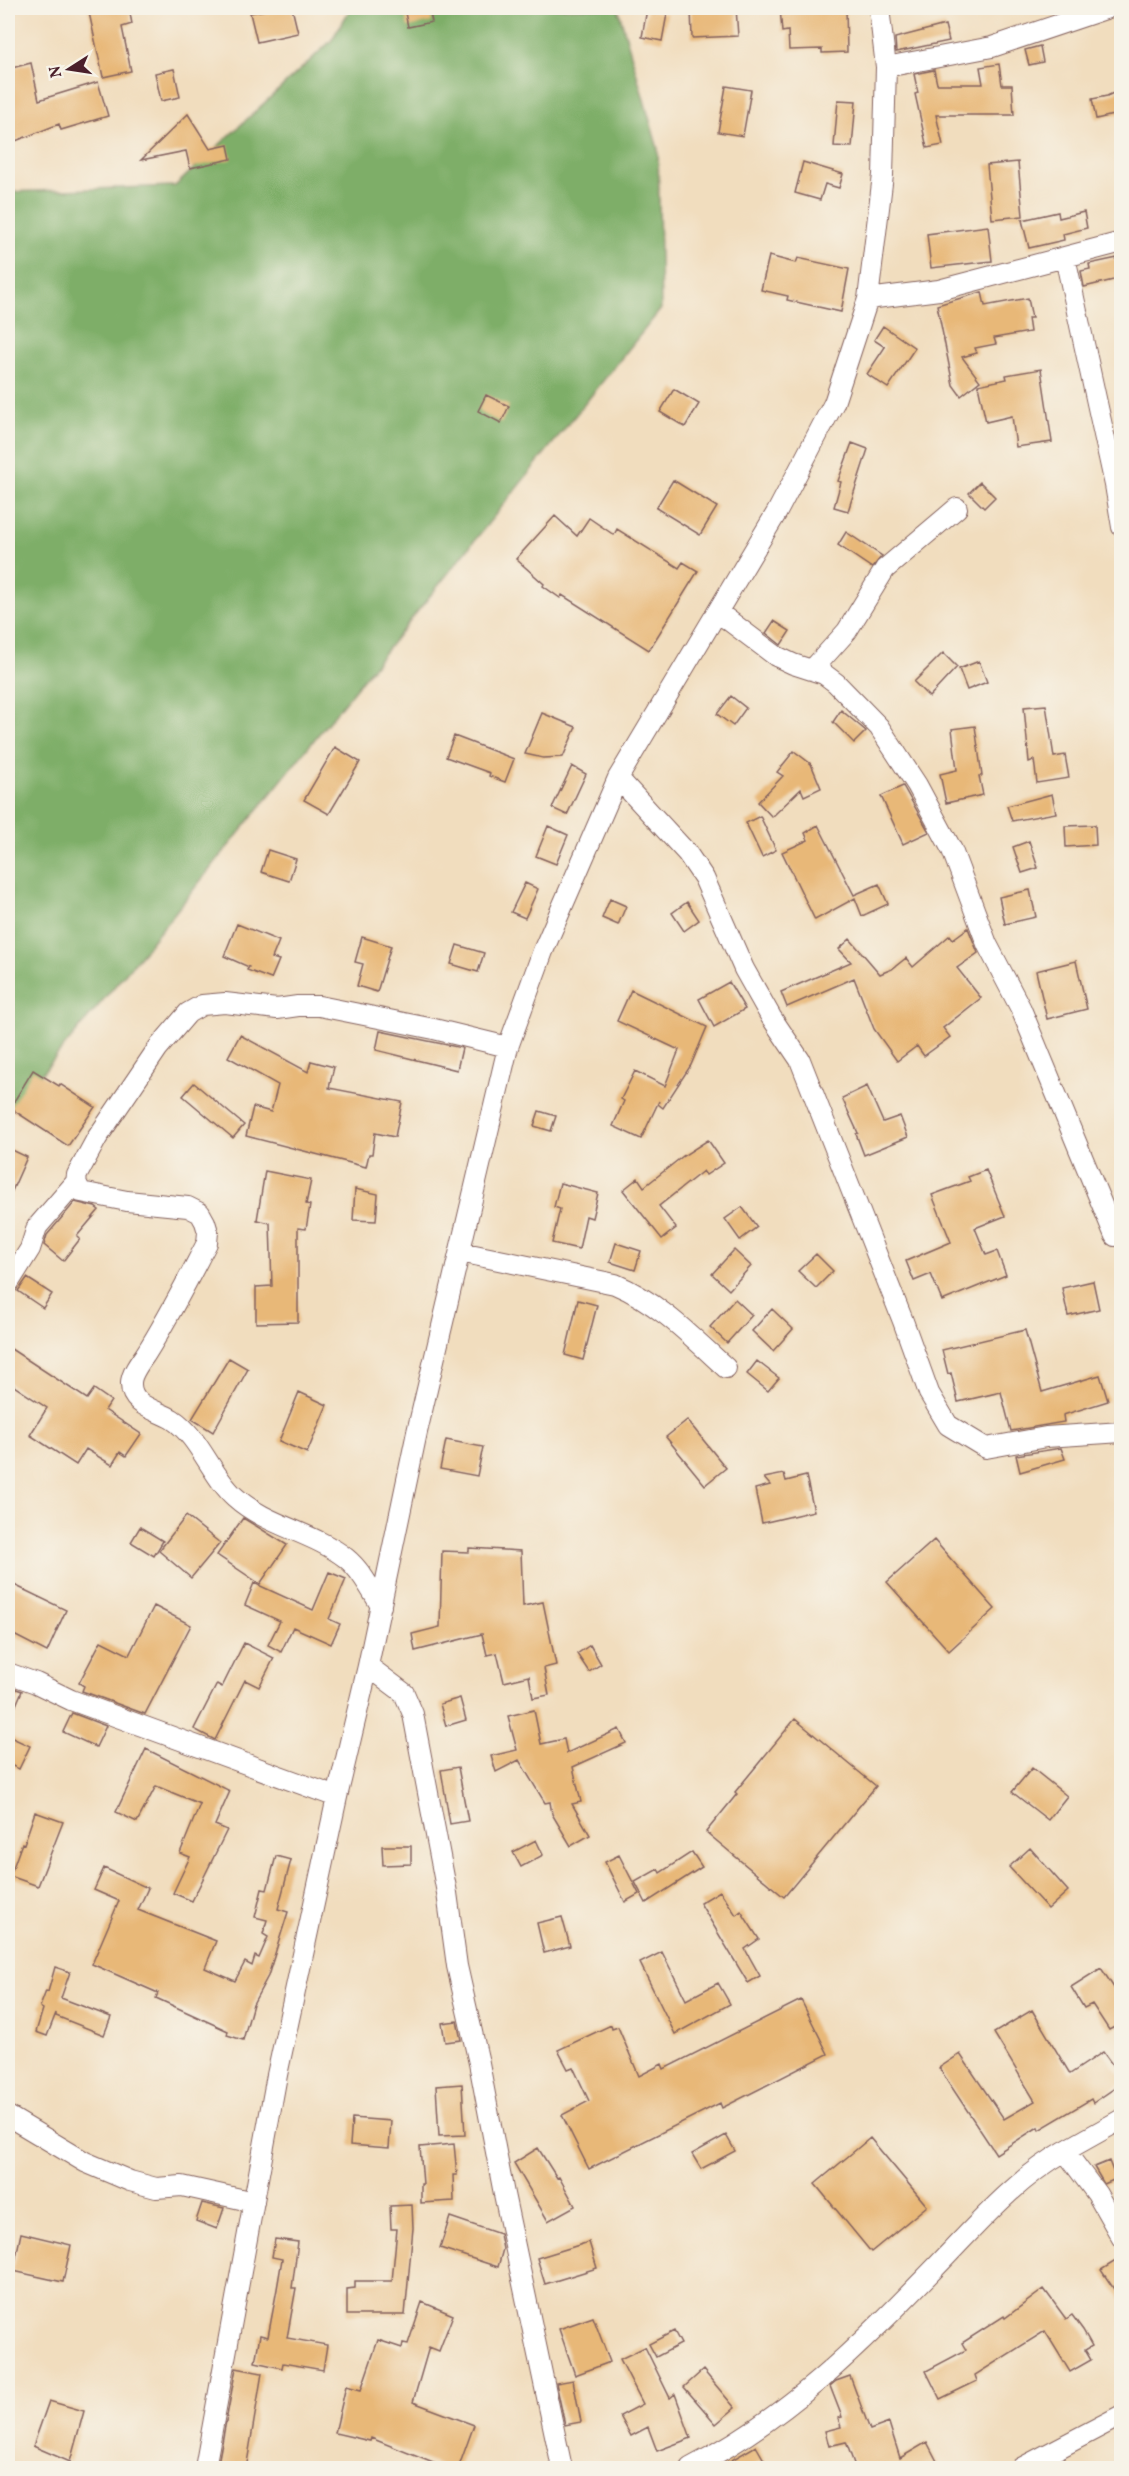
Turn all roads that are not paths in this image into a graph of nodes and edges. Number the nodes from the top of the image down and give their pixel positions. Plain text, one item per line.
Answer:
1 (879, 8) edge
2 (1108, 8) edge
3 (886, 67) junction
4 (1122, 242) edge
5 (1065, 257) junction
6 (868, 299) junction
7 (1118, 484) edge
8 (957, 507) dead end
9 (1122, 527) edge
10 (719, 613) junction
11 (812, 670) junction
12 (618, 778) junction
13 (508, 1047) junction
14 (76, 1182) junction
15 (1114, 1236) dead end
16 (460, 1252) junction
17 (8, 1284) edge
18 (726, 1368) dead end
19 (1122, 1432) edge
20 (381, 1606) junction
21 (368, 1666) junction
22 (8, 1673) edge
23 (337, 1797) junction
24 (8, 2116) edge
25 (1122, 2120) edge
26 (1065, 2151) junction
27 (254, 2202) junction
28 (1122, 2238) edge
29 (1122, 2415) edge
30 (205, 2469) edge
31 (562, 2469) edge
32 (690, 2469) edge
33 (1021, 2469) edge

1 - 3 street
2 - 3 street
3 - 6 street
4 - 5 street
5 - 6 street
5 - 7 street
6 - 10 street
7 - 9 street
8 - 11 street
10 - 11 street
10 - 12 street
11 - 15 street
12 - 13 street
12 - 19 street
13 - 14 street
13 - 16 street
14 - 17 street
14 - 20 street
16 - 18 street
16 - 20 street
20 - 21 street
21 - 23 street
21 - 31 street
22 - 23 street
23 - 27 street
24 - 27 street
25 - 26 street
26 - 28 street
26 - 32 street
27 - 30 street
29 - 33 street

